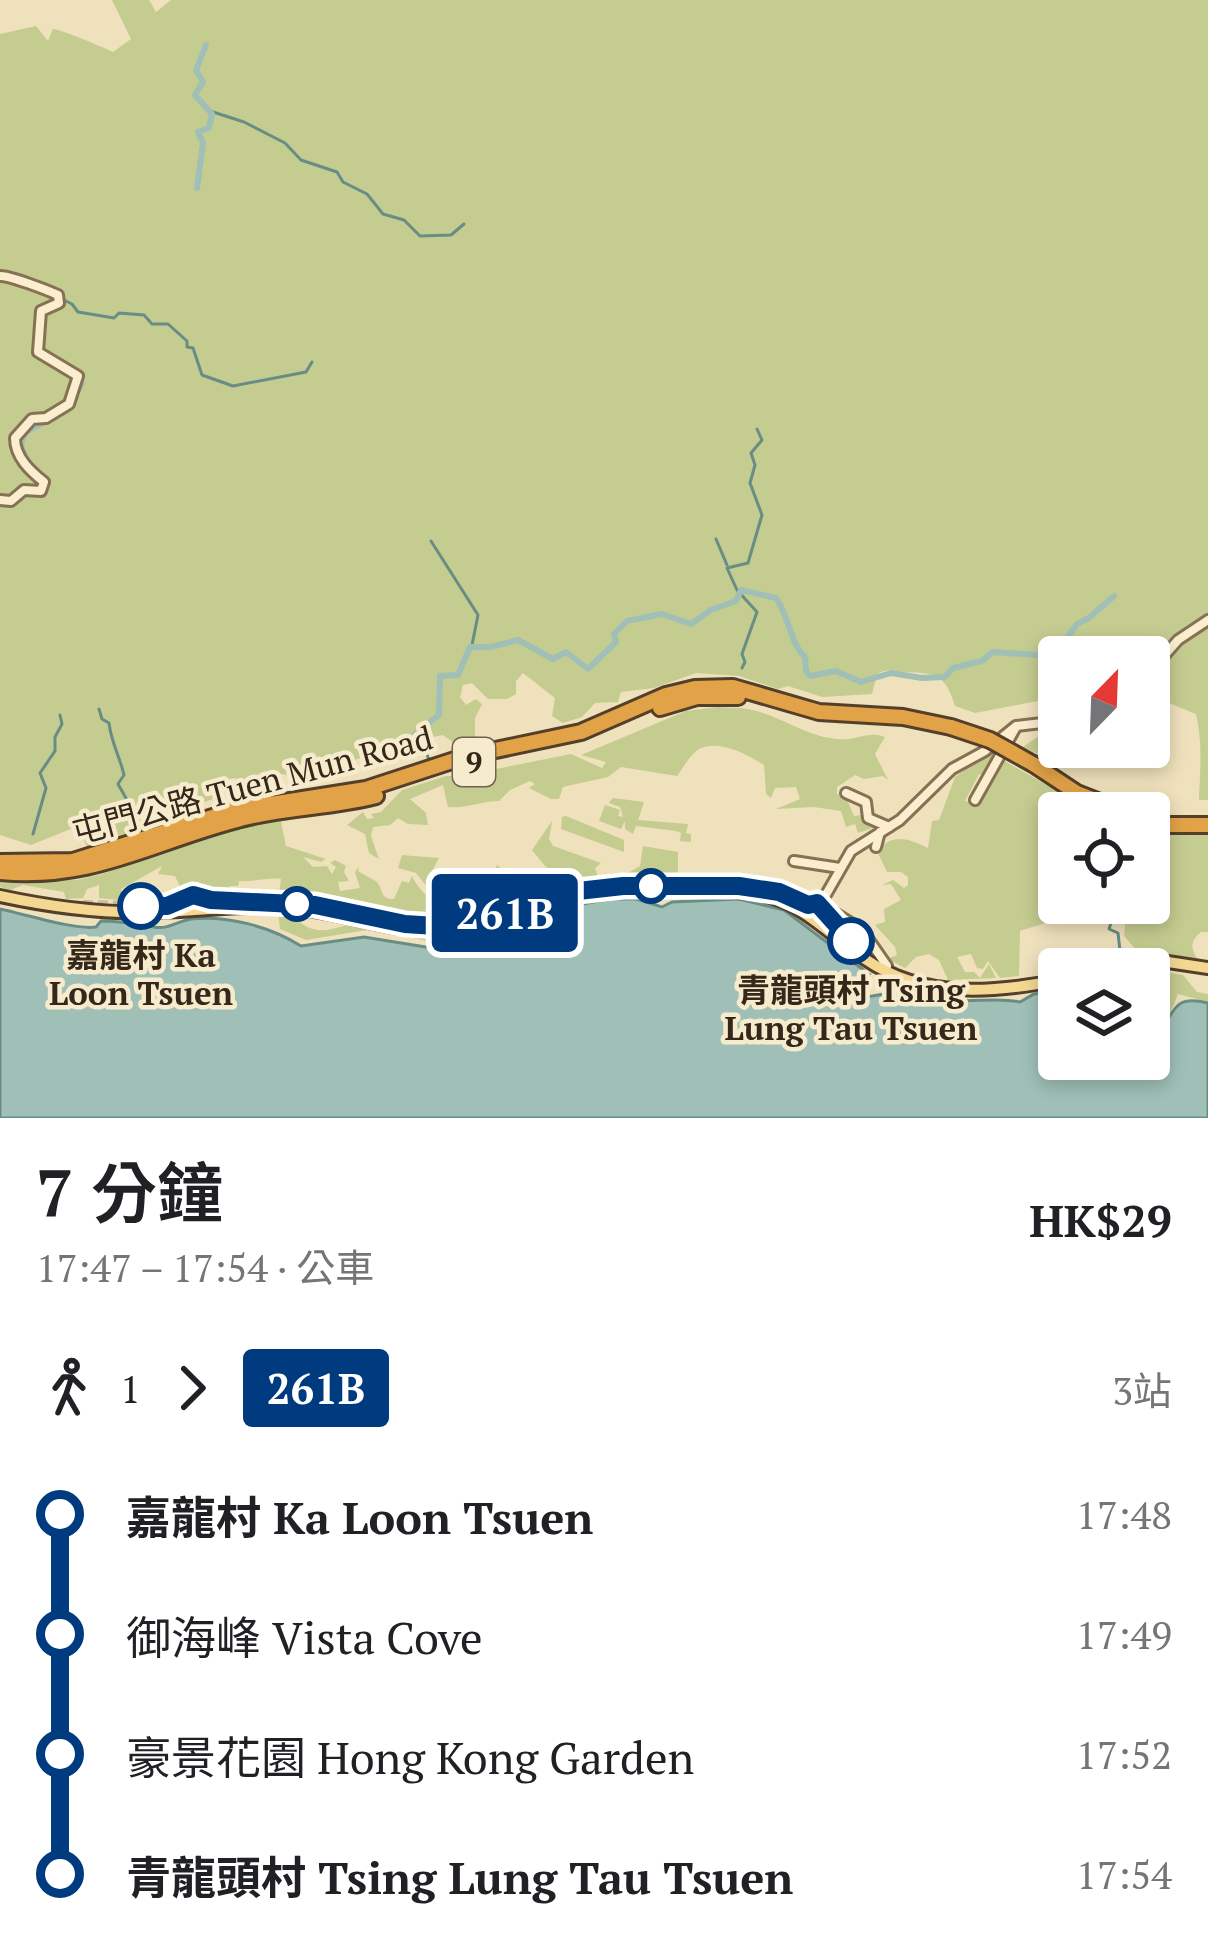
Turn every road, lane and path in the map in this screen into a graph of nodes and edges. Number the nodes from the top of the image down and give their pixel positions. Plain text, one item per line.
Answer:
1 (0, 276) edge
2 (0, 500) edge
3 (1208, 620) edge
4 (1170, 649) edge
5 (1038, 723) edge
6 (1016, 726) junction
7 (950, 730) junction
8 (1032, 767) junction
9 (1071, 792) edge
10 (1075, 792) edge
11 (846, 793) dead end
12 (975, 800) dead end
13 (1170, 821) edge
14 (1208, 822) edge
15 (885, 829) junction
16 (876, 847) dead end
17 (794, 861) dead end
18 (0, 862) edge
19 (840, 868) junction
20 (0, 872) edge
21 (663, 886) dead end
22 (727, 888) junction
23 (578, 891) tunnel mouth
24 (0, 894) edge
25 (792, 898) tunnel mouth
26 (62, 903) dead end
27 (194, 903) junction
28 (158, 906) tunnel mouth
29 (821, 912) junction
30 (1170, 964) edge
31 (1170, 968) edge
32 (1208, 971) edge
33 (1038, 979) edge
34 (1038, 981) edge

1 - 2 street
3 - 4 street
5 - 6 street
6 - 12 street
6 - 15 street
7 - 8 highway, 屯門公路 Tuen Mun Road / 9, bridge
7 - 18 highway, 屯門公路 Tuen Mun Road / 9
7 - 20 highway, 屯門公路 Tuen Mun Road / 9
8 - 9 highway, 屯門公路 Tuen Mun Road / 9
8 - 10 highway, 屯門公路 Tuen Mun Road / 9
11 - 15 street
13 - 14 highway
15 - 16 street
15 - 19 street
17 - 19 street
19 - 29 street
21 - 22 main road
22 - 27 main road
22 - 29 main road
23 - 27 main road
24 - 26 main road
24 - 27 main road
25 - 29 main road
27 - 28 main road
29 - 33 main road
29 - 34 main road
30 - 32 main road
31 - 32 main road

